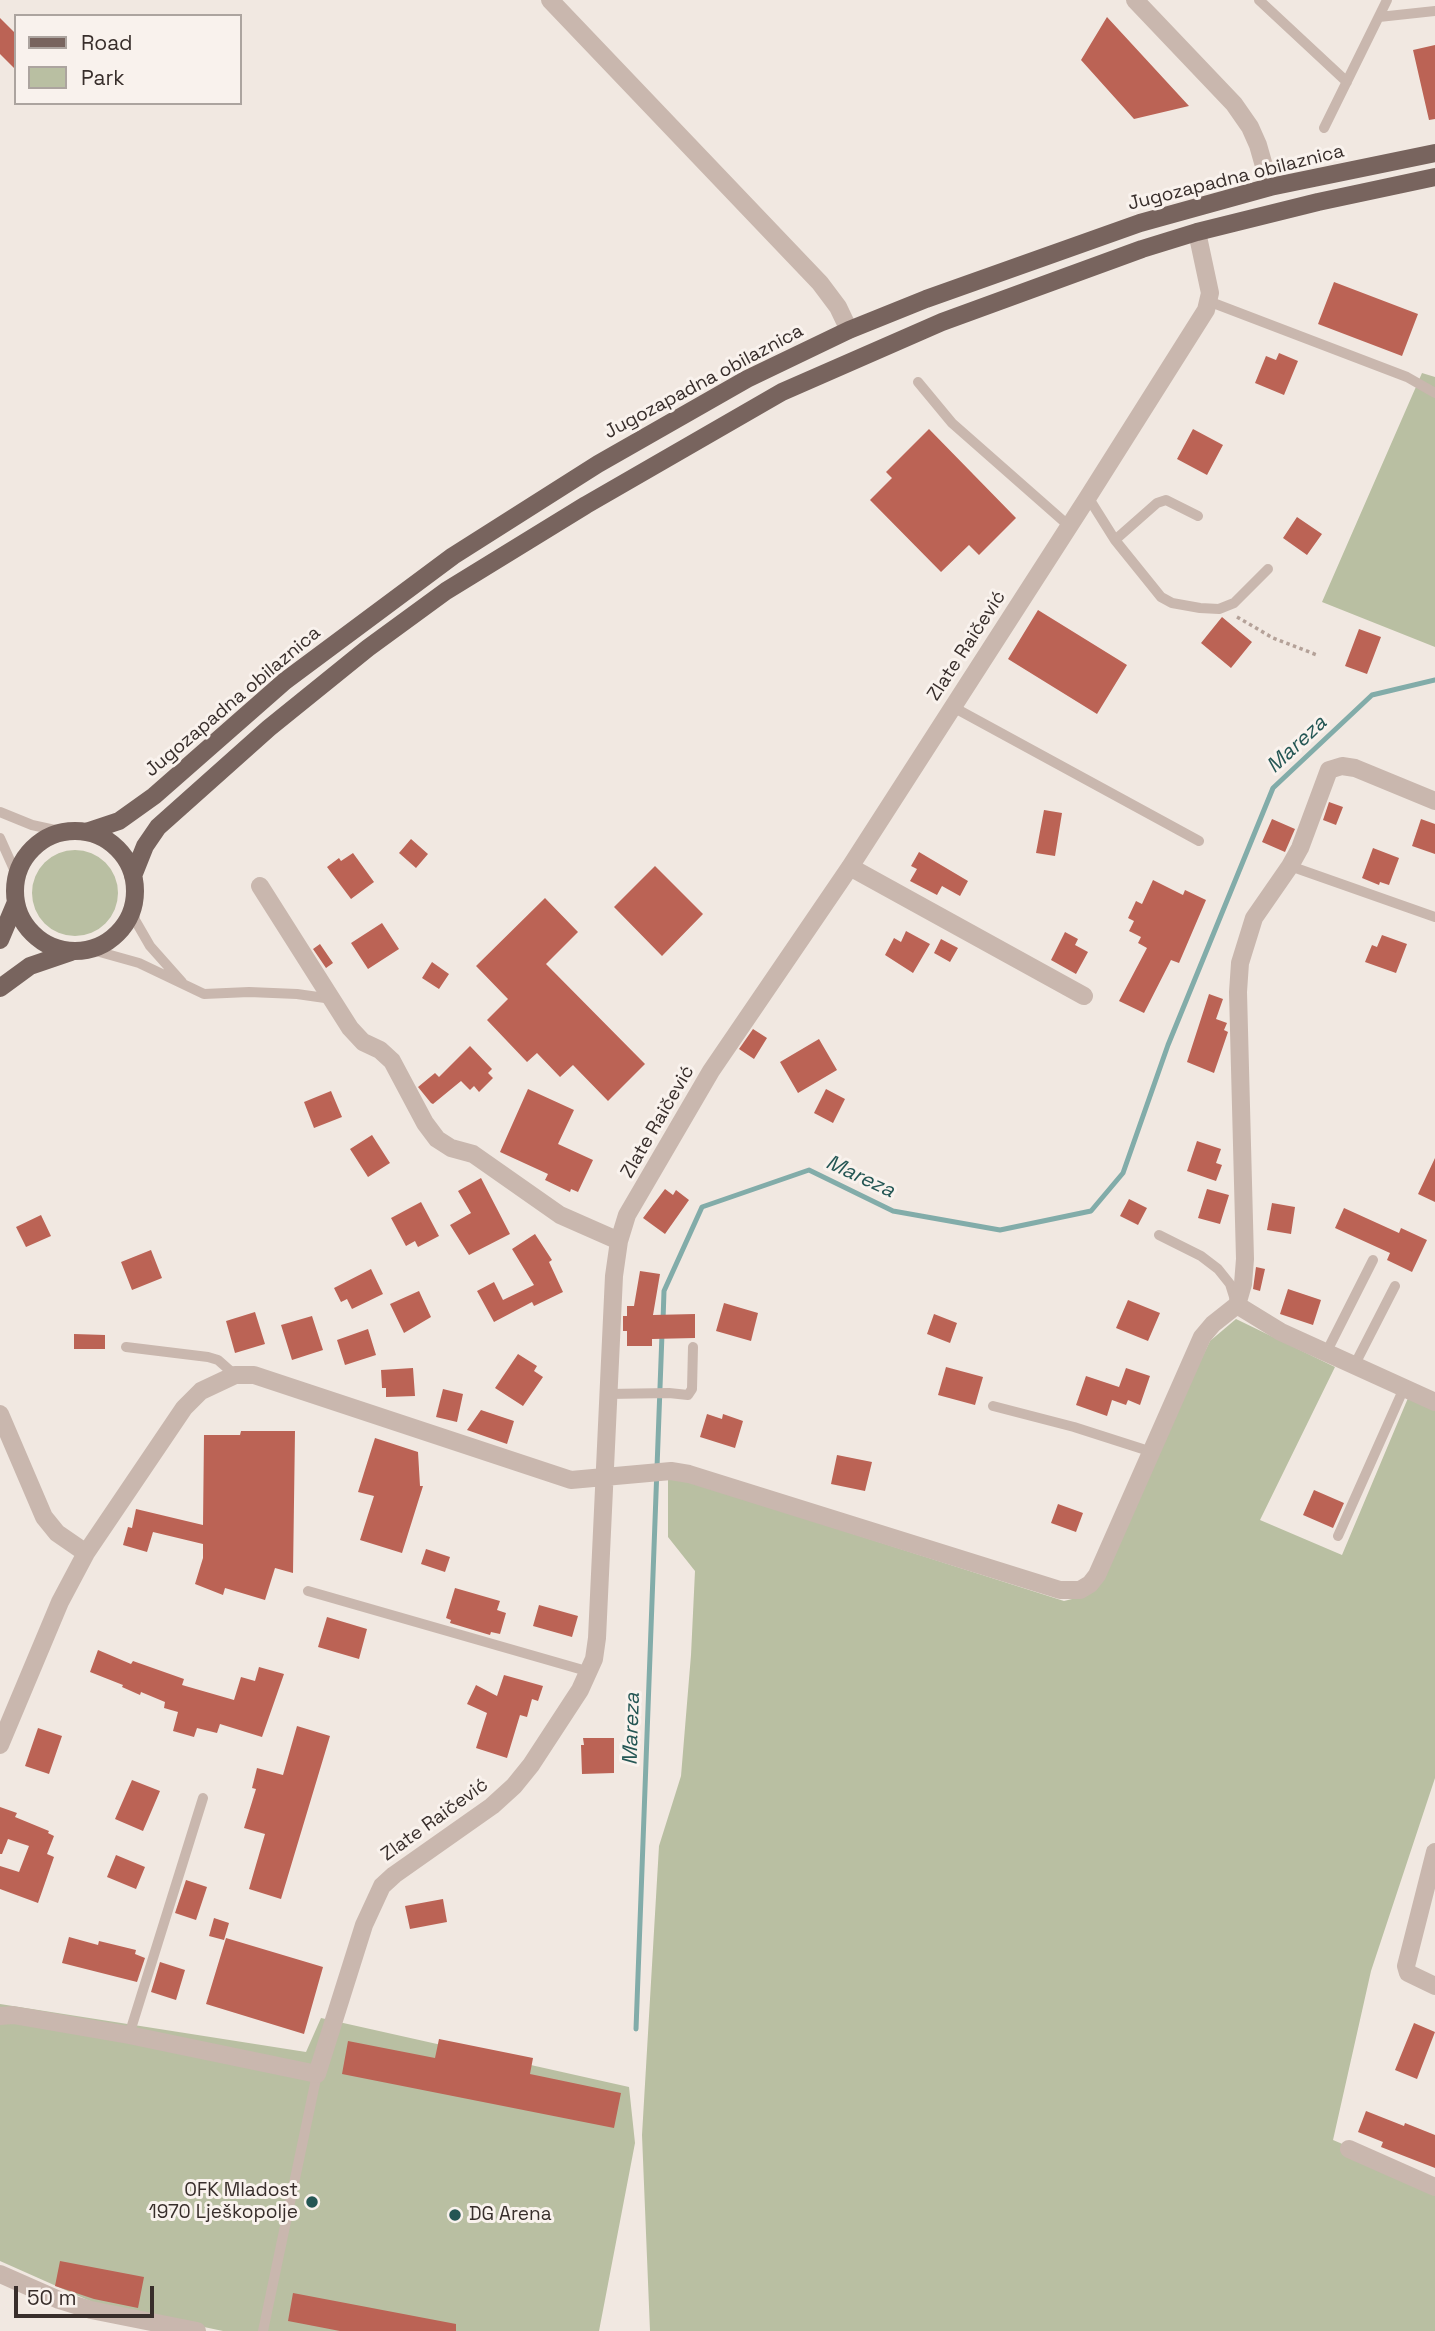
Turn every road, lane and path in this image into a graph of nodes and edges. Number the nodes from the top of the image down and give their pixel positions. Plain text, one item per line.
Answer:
1 (550, 0) edge
2 (1135, 0) edge
3 (1259, 0) edge
4 (1387, 0) edge
5 (1435, 11) edge
6 (1379, 17) junction
7 (1347, 82) junction
8 (1324, 128) dead end
9 (1435, 153) edge
10 (1435, 177) edge
11 (1270, 187) junction
12 (1196, 232) junction
13 (1208, 301) junction
14 (849, 330) junction
15 (918, 382) dead end
16 (1435, 393) edge
17 (1088, 497) junction
18 (1198, 516) dead end
19 (1069, 526) junction
20 (1115, 540) junction
21 (1268, 569) dead end
22 (1219, 609) junction
23 (1317, 655) dead end
24 (953, 707) junction
25 (1435, 801) edge
26 (0, 812) edge
27 (64, 832) junction
28 (86, 832) junction
29 (0, 838) edge
30 (1199, 841) dead end
31 (1290, 866) junction
32 (850, 867) junction
33 (17, 876) junction
34 (133, 876) junction
35 (260, 886) dead end
36 (16, 902) junction
37 (133, 906) junction
38 (1435, 917) edge
39 (0, 940) edge
40 (81, 950) junction
41 (186, 987) junction
42 (0, 988) edge
43 (1084, 996) dead end
44 (332, 999) junction
45 (1159, 1235) dead end
46 (619, 1241) junction
47 (1373, 1260) dead end
48 (1395, 1286) dead end
49 (1237, 1306) junction
50 (126, 1348) dead end
51 (693, 1348) dead end
52 (1326, 1353) junction
53 (1354, 1366) junction
54 (234, 1375) junction
55 (1404, 1388) junction
56 (608, 1394) junction
57 (1435, 1402) edge
58 (993, 1406) dead end
59 (0, 1414) edge
60 (1152, 1452) junction
61 (604, 1477) junction
62 (1338, 1536) dead end
63 (86, 1553) junction
64 (308, 1591) dead end
65 (590, 1672) junction
66 (0, 1745) edge
67 (203, 1798) dead end
68 (1435, 1852) edge
69 (1435, 1986) edge
70 (0, 2016) edge
71 (129, 2035) junction
72 (317, 2074) junction
73 (1349, 2149) dead end
74 (1435, 2187) edge
75 (0, 2274) edge
76 (197, 2331) edge
77 (262, 2331) edge

1 - 14 street
2 - 11 street
3 - 7 lane
4 - 6 lane
5 - 6 lane
6 - 7 lane
7 - 8 lane
9 - 11 main road, Jugozapadna obilaznica
10 - 12 main road
11 - 14 main road, Jugozapadna obilaznica
12 - 13 street
12 - 34 main road
13 - 16 lane
13 - 17 street, Zlate Raičević
14 - 28 main road, Jugozapadna obilaznica
15 - 19 lane
17 - 19 street, Zlate Raičević
17 - 20 lane
18 - 20 lane
19 - 24 street, Zlate Raičević
20 - 22 lane
21 - 22 lane
22 - 23 path
24 - 30 lane
24 - 32 street, Zlate Raičević
25 - 31 street
26 - 27 lane
27 - 28 main road
27 - 33 main road
28 - 34 main road
29 - 33 lane
31 - 38 lane
31 - 49 street
32 - 43 street
32 - 46 street, Zlate Raičević
33 - 36 main road
34 - 37 main road
35 - 44 street
36 - 39 main road
36 - 40 main road
37 - 40 main road
37 - 41 lane
40 - 41 lane
40 - 42 main road
41 - 44 lane
44 - 46 street
45 - 49 lane
46 - 56 street, Zlate Raičević
47 - 52 lane
48 - 53 lane
49 - 52 street
49 - 60 street
50 - 54 lane
51 - 56 lane
52 - 53 street
53 - 55 street
54 - 61 street
54 - 63 street
55 - 57 street
55 - 62 lane
56 - 61 street, Zlate Raičević
58 - 60 lane
59 - 63 street
60 - 61 street
61 - 65 street, Zlate Raičević
63 - 66 street
64 - 65 lane
65 - 72 street, Zlate Raičević
67 - 71 lane
68 - 69 street
70 - 71 street
71 - 72 street
72 - 77 lane
73 - 74 street
75 - 76 street

